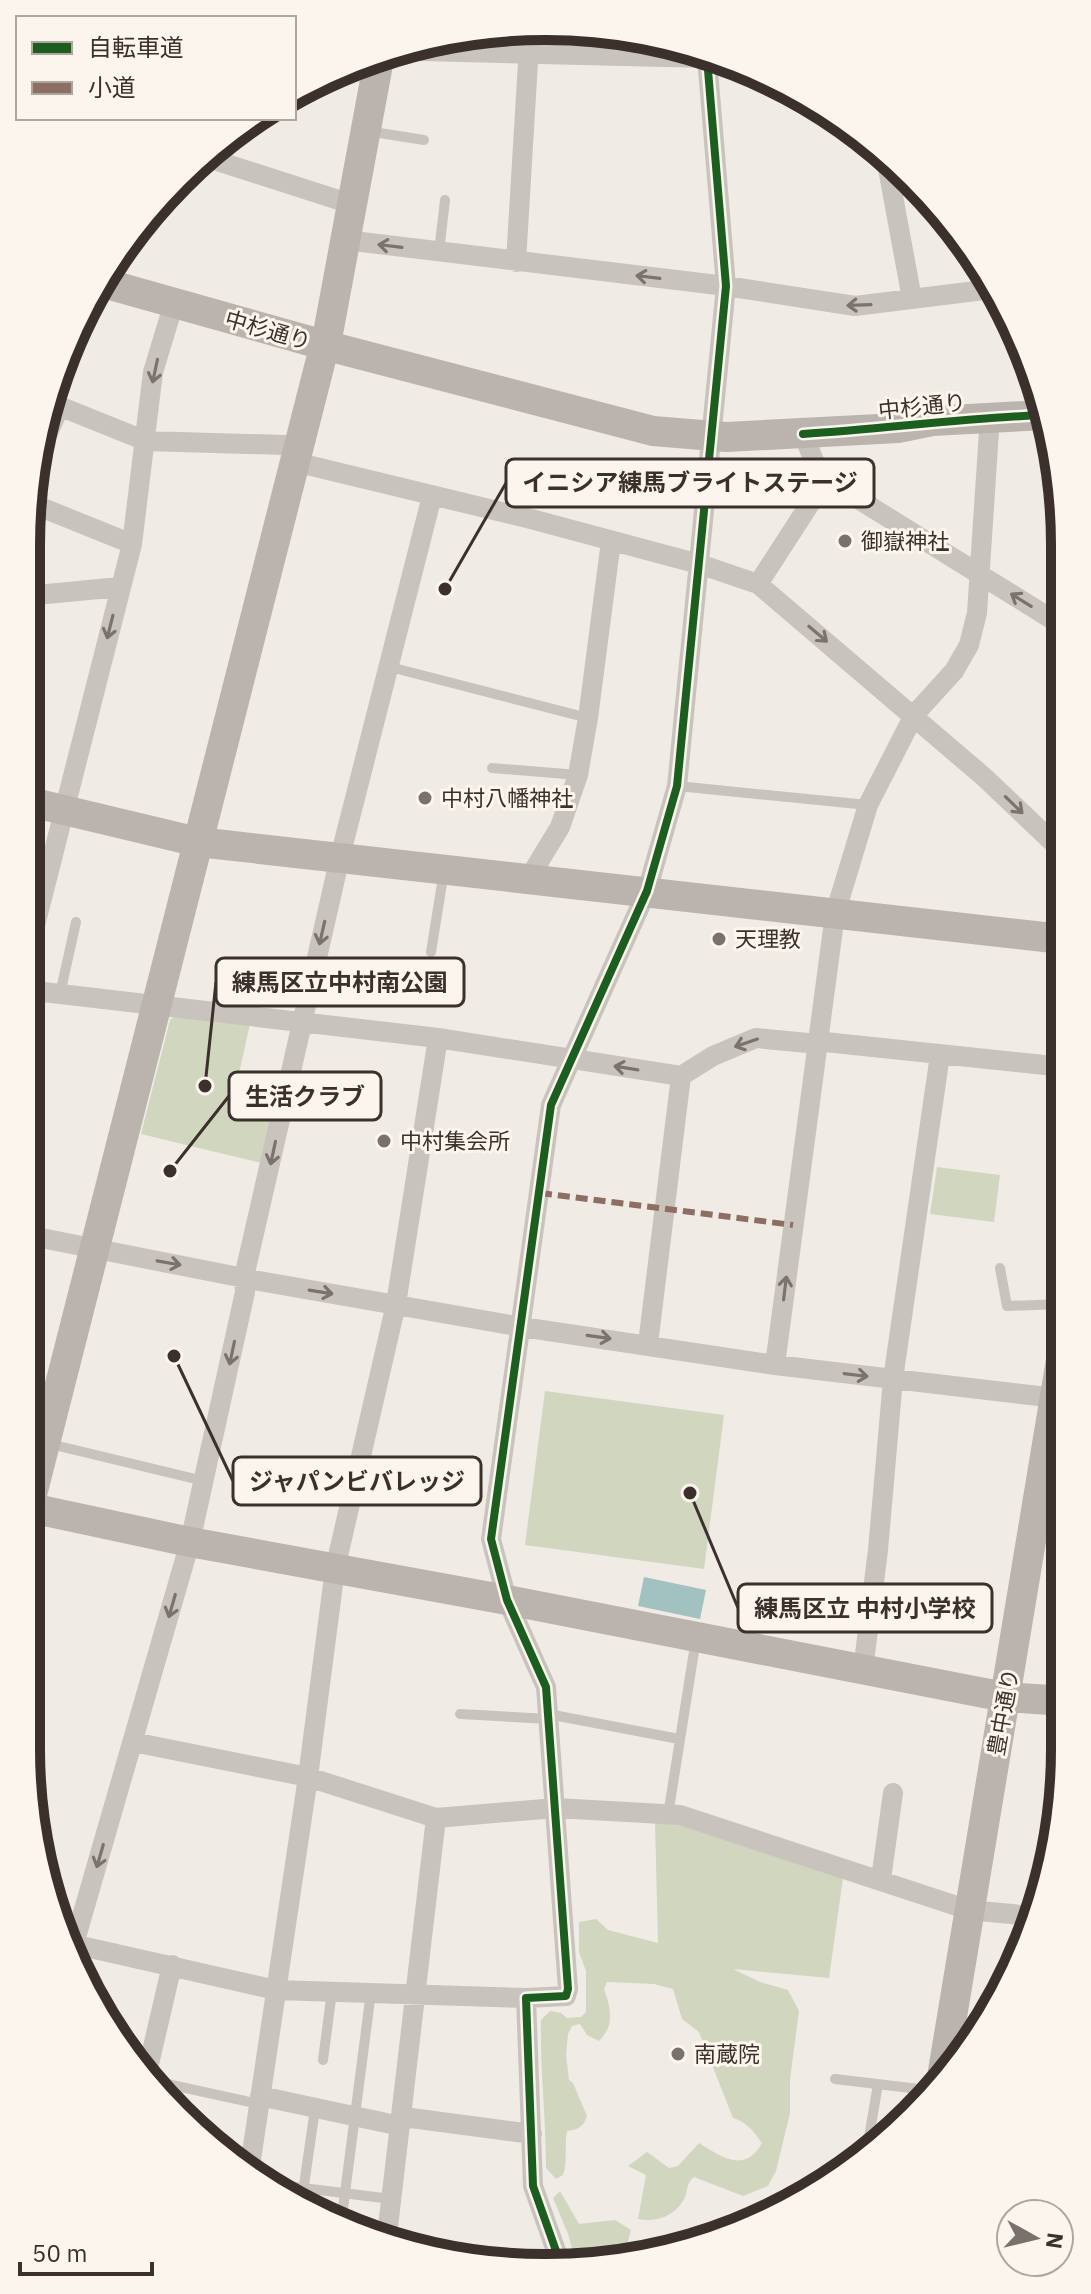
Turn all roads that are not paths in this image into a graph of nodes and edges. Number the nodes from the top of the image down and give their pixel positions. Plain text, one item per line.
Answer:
1 (530, 40) edge
2 (441, 51) edge
3 (529, 53) junction
4 (676, 57) edge
5 (708, 67) edge
6 (377, 69) edge
7 (365, 131) junction
8 (424, 140) dead end
9 (217, 161) edge
10 (889, 175) edge
11 (445, 200) dead end
12 (351, 204) junction
13 (345, 240) junction
14 (439, 252) junction
15 (516, 262) junction
16 (113, 286) edge
17 (726, 286) junction
18 (981, 290) edge
19 (912, 299) junction
20 (174, 303) junction
21 (324, 345) junction
22 (60, 406) edge
23 (1032, 410) edge
24 (990, 416) junction
25 (803, 434) junction
26 (711, 437) junction
27 (146, 441) junction
28 (296, 455) junction
29 (826, 479) junction
30 (432, 496) junction
31 (41, 507) edge
32 (611, 541) junction
33 (132, 544) junction
34 (699, 564) junction
35 (980, 576) junction
36 (758, 584) junction
37 (120, 587) junction
38 (40, 595) edge
39 (1051, 619) edge
40 (390, 667) junction
41 (914, 715) junction
42 (588, 718) junction
43 (492, 768) dead end
44 (578, 775) junction
45 (677, 786) junction
46 (40, 804) edge
47 (868, 805) junction
48 (63, 810) junction
49 (1051, 841) edge
50 (198, 842) junction
51 (340, 857) junction
52 (444, 868) junction
53 (529, 878) junction
54 (647, 891) junction
55 (40, 904) edge
56 (835, 914) junction
57 (76, 922) dead end
58 (1051, 938) edge
59 (431, 952) dead end
60 (40, 992) edge
61 (60, 994) junction
62 (156, 1006) junction
63 (301, 1022) junction
64 (438, 1038) junction
65 (818, 1044) junction
66 (940, 1055) junction
67 (571, 1060) junction
68 (1051, 1066) edge
69 (681, 1076) junction
70 (40, 1238) edge
71 (93, 1249) junction
72 (1000, 1268) dead end
73 (244, 1277) junction
74 (396, 1304) junction
75 (1051, 1304) edge
76 (522, 1327) junction
77 (648, 1344) junction
78 (775, 1365) junction
79 (893, 1379) junction
80 (1051, 1397) edge
81 (45, 1443) junction
82 (40, 1462) edge
83 (204, 1481) junction
84 (1051, 1502) edge
85 (40, 1513) edge
86 (190, 1542) junction
87 (335, 1569) junction
88 (507, 1600) junction
89 (696, 1638) junction
90 (863, 1670) junction
91 (1006, 1697) junction
92 (1051, 1700) edge
93 (460, 1714) dead end
94 (549, 1716) junction
95 (679, 1739) junction
96 (133, 1742) junction
97 (308, 1777) junction
98 (893, 1793) dead end
99 (556, 1808) junction
100 (668, 1815) junction
101 (436, 1818) junction
102 (881, 1879) junction
103 (969, 1910) junction
104 (1023, 1915) edge
105 (75, 1935) edge
106 (81, 1948) edge
107 (172, 1965) junction
108 (276, 1990) junction
109 (332, 1991) junction
110 (371, 1992) junction
111 (415, 1994) junction
112 (526, 1998) junction
113 (945, 2059) edge
114 (323, 2060) dead end
115 (151, 2065) edge
116 (835, 2079) dead end
117 (164, 2081) edge
118 (878, 2084) junction
119 (919, 2089) edge
120 (259, 2100) junction
121 (315, 2109) junction
122 (356, 2117) junction
123 (401, 2122) junction
124 (532, 2134) junction
125 (869, 2137) edge
126 (251, 2159) edge
127 (303, 2192) edge
128 (308, 2194) edge
129 (345, 2194) junction
130 (391, 2199) junction
131 (343, 2212) edge
132 (388, 2228) edge
133 (557, 2254) edge

1 - 3 street
2 - 3 street
3 - 4 street
3 - 15 street
5 - 17 street
6 - 7 street
7 - 8 lane
7 - 12 street
9 - 12 street
10 - 19 street
11 - 14 lane
12 - 13 street
14 -> 13 street
13 - 21 street
14 - 15 street
17 -> 15 street
16 - 20 street, 中杉通り
19 -> 17 street
17 - 26 street
18 - 19 street
20 - 21 street, 中杉通り
20 -> 27 street
21 - 26 street, 中杉通り
21 - 28 street
22 - 27 street
23 - 24 street, 中杉通り
24 - 25 street, 中杉通り
24 - 35 street
25 - 26 street, 中杉通り
25 - 29 street
26 - 34 street
27 - 28 street
27 - 33 street
28 - 30 street
28 - 50 street
29 - 35 street
29 - 36 street
30 - 32 street
30 - 40 street
31 - 33 street
32 - 34 street
32 - 42 street
33 - 37 street
34 - 36 street
34 - 45 street
39 -> 35 street
35 - 41 street
36 -> 41 street
37 - 38 street
37 -> 48 street
40 - 42 lane
40 - 51 street
41 - 47 street
41 -> 49 street
42 - 44 street
43 - 44 lane
44 - 53 street
45 - 47 lane
45 - 54 street
46 - 48 street
47 - 56 street
48 - 50 street
48 - 55 street
50 - 51 street
50 - 62 street
51 - 52 street
51 -> 63 street
52 - 53 street
52 - 59 lane
53 - 54 street
54 - 56 street
54 - 67 street
56 - 58 street
56 - 65 street
57 - 61 lane
60 - 61 street
61 - 62 street
62 - 63 street
62 - 71 street
63 - 64 street
63 -> 73 street
64 - 67 street
64 - 74 street
65 - 66 street
65 -> 69 street
78 -> 65 street
66 - 68 street
66 - 79 street
69 -> 67 street
67 - 76 street
69 - 77 street
70 - 71 street
71 -> 73 street
71 - 81 street
72 - 75 lane
73 -> 74 street
73 -> 83 street
74 - 76 street
74 - 87 street
76 -> 77 street
76 - 88 street
77 - 78 street
78 -> 79 street
79 - 80 street
79 - 90 street
81 - 82 street
81 - 83 lane
83 - 86 street
84 - 91 street, 豊中通り
85 - 86 street
86 - 87 street
86 -> 96 street
87 - 88 street
87 - 97 street
88 - 89 street
88 - 94 street
89 - 90 street
89 - 95 lane
90 - 91 street
91 - 92 street
91 - 103 street, 豊中通り
93 - 94 lane
94 - 95 lane
94 - 99 street
95 - 100 lane
96 - 97 street
96 -> 105 street
97 - 101 street
97 - 108 street
98 - 102 street
99 - 100 street
99 - 101 street
99 - 112 street
100 - 102 street
101 - 111 street
102 - 103 street
103 - 104 street
103 - 113 street, 豊中通り
106 - 107 street
107 - 108 street
107 - 115 street
108 - 109 street
108 - 120 street
109 - 110 street
109 - 114 lane
110 - 111 street
110 - 122 lane
111 - 112 street
111 - 123 street
112 - 124 street
116 - 118 lane
117 - 120 lane
118 - 119 lane
118 - 125 lane
120 - 121 street
120 - 126 street
121 - 122 street
121 - 127 lane
122 - 123 street
122 - 129 lane
123 - 124 street
123 - 130 street
124 - 133 street
128 - 129 lane
129 - 130 lane
129 - 131 lane
130 - 132 street

